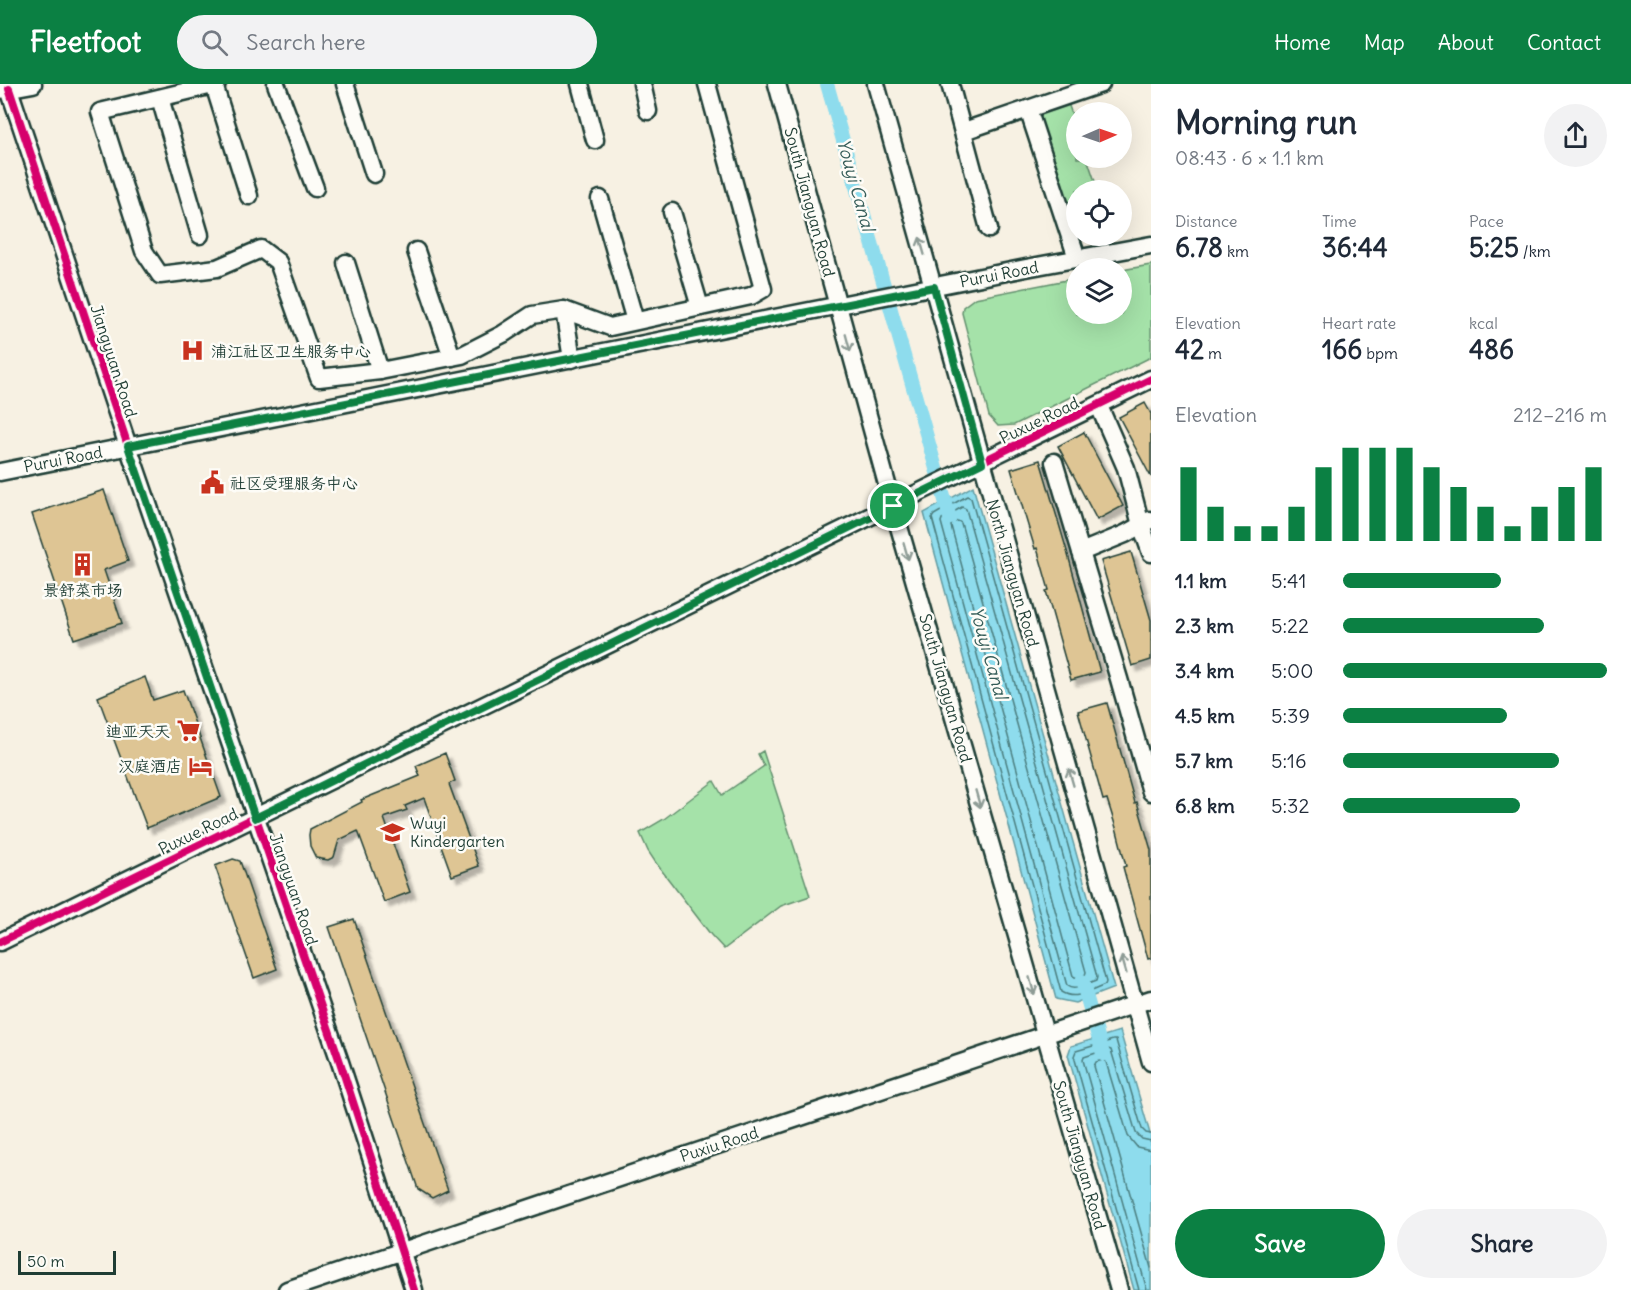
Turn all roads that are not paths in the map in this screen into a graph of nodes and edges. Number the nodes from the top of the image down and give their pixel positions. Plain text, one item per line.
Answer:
1 (33, 84) edge
2 (216, 84) edge
3 (276, 84) edge
4 (345, 84) edge
5 (580, 84) edge
6 (642, 84) edge
7 (706, 84) edge
8 (777, 84) edge
9 (876, 84) edge
10 (950, 84) edge
11 (1101, 84) edge
12 (5, 89) edge
13 (160, 98) junction
14 (1028, 109) junction
15 (648, 111) dead end
16 (964, 131) junction
17 (595, 140) dead end
18 (374, 174) dead end
19 (315, 188) dead end
20 (249, 196) dead end
21 (600, 199) dead end
22 (672, 212) dead end
23 (989, 229) dead end
24 (200, 235) dead end
25 (1151, 244) edge
26 (416, 251) dead end
27 (1077, 258) joint
28 (1066, 260) edge
29 (346, 263) dead end
30 (926, 288) junction
31 (838, 306) junction
32 (700, 307) junction
33 (564, 310) junction
34 (635, 321) junction
35 (452, 357) junction
36 (572, 359) junction
37 (380, 371) junction
38 (1151, 379) edge
39 (1099, 405) junction
40 (128, 446) junction
41 (1054, 462) dead end
42 (975, 466) junction
43 (0, 472) edge
44 (893, 506) junction
45 (1146, 522) edge
46 (1081, 552) junction
47 (1151, 553) edge
48 (1151, 792) edge
49 (255, 818) junction
50 (0, 942) edge
51 (1136, 1004) edge
52 (1046, 1035) junction
53 (1151, 1062) edge
54 (400, 1251) junction
55 (287, 1290) edge
56 (414, 1290) edge
57 (1119, 1290) edge

1 - 12 street
2 - 13 street
2 - 20 street
3 - 19 street
4 - 18 street
5 - 17 street
6 - 15 street
7 - 32 street
8 - 31 street, South Jiangyan Road
30 -> 9 street, North Jiangyan Road
10 - 16 street
11 - 14 street
12 - 40 street, Jiangyuan Road
13 - 24 street
13 - 37 street
14 - 16 street
14 - 27 street
16 - 23 street
21 - 34 street
22 - 32 street
25 - 27 street, Purui Road
26 - 35 street
28 - 30 street, Purui Road
29 - 37 street
30 - 31 street, Purui Road
30 - 42 street, North Jiangyan Road
31 - 36 street, Purui Road
31 -> 44 street, South Jiangyan Road
32 - 34 street
33 - 34 street
33 - 35 street
33 - 36 street
35 - 37 street
36 - 40 street, Purui Road
38 - 39 street, Puxue Road
39 - 42 street, Puxue Road
39 - 45 street
40 - 43 street, Purui Road
40 - 49 street, Jiangyuan Road
41 - 46 street
42 - 44 street, Puxue Road
51 -> 42 street, North Jiangyan Road
44 - 49 street, Puxue Road
44 -> 52 street, South Jiangyan Road
45 - 46 street
45 - 47 street
46 - 48 street
49 - 50 street, Puxue Road
49 - 54 street, Jiangyuan Road
51 - 52 street, Puxiu Road
51 - 53 street, North Jiangyan Road
52 - 54 street, Puxiu Road
52 - 57 street, South Jiangyan Road
54 - 55 street, Puxiu Road
54 - 56 street, Jiangyuan Road

